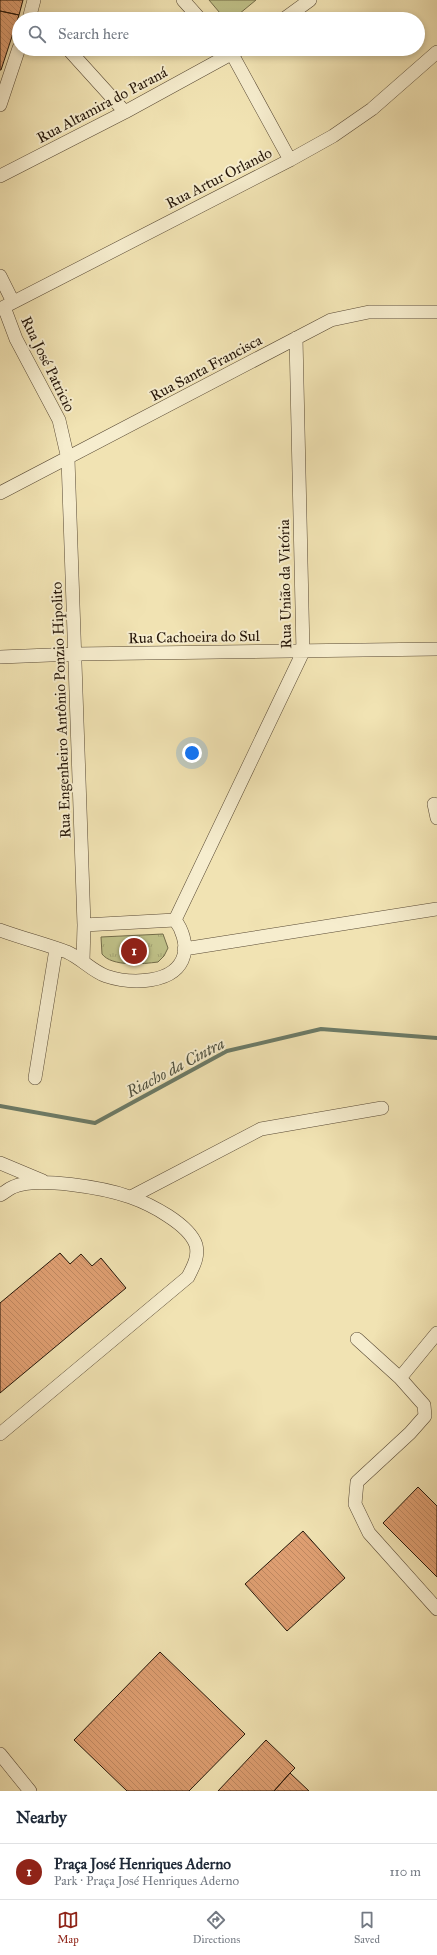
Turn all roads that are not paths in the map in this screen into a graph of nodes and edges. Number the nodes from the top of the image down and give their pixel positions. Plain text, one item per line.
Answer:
1 (34, 0) edge
2 (183, 0) edge
3 (310, 0) edge
4 (32, 12) edge
5 (194, 12) edge
6 (294, 12) edge
7 (437, 52) edge
8 (16, 56) edge
9 (74, 56) edge
10 (224, 56) edge
11 (236, 56) edge
12 (0, 105) edge
13 (125, 112) junction
14 (290, 160) junction
15 (0, 176) edge
16 (0, 276) edge
17 (6, 306) edge
18 (437, 312) edge
19 (296, 338) junction
20 (68, 459) junction
21 (0, 493) edge
22 (437, 649) edge
23 (303, 652) junction
24 (76, 654) junction
25 (0, 657) edge
26 (434, 804) dead end
27 (437, 818) edge
28 (437, 910) edge
29 (175, 920) junction
30 (84, 925) junction
31 (0, 930) edge
32 (56, 949) junction
33 (184, 949) junction
34 (83, 961) junction
35 (35, 1078) dead end
36 (382, 1108) dead end
37 (0, 1164) edge
38 (45, 1182) junction
39 (0, 1195) edge
40 (131, 1197) junction
41 (437, 1333) edge
42 (357, 1339) dead end
43 (400, 1378) junction
44 (0, 1434) edge
45 (437, 1609) edge
46 (0, 1754) edge
47 (30, 1791) edge

1 - 4 street
2 - 5 street
3 - 6 street
7 - 14 street, Rua Artur Orlando
8 - 12 street
9 - 13 street
10 - 13 street, Rua Altamira do Paraná
11 - 14 street
13 - 15 street, Rua Altamira do Paraná
14 - 17 street, Rua Artur Orlando
16 - 17 street, Rua José Patricio
17 - 20 street, Rua José Patricio
18 - 19 street, Rua Santa Francisca
19 - 20 street, Rua Santa Francisca
19 - 23 street, Rua União da Vitória
20 - 21 street, Rua Santa Francisca
20 - 24 street, Rua Engenheiro Antônio Ponzio Hipolito
22 - 23 street, Rua Cachoeira do Sul
23 - 24 street, Rua Cachoeira do Sul
23 - 29 street, Rua União da Vitória
24 - 25 street, Rua Cachoeira do Sul
24 - 30 street, Rua Engenheiro Antônio Ponzio Hipolito
26 - 27 street
28 - 33 street
29 - 30 street
29 - 33 street
30 - 34 street, Rua Engenheiro Antônio Ponzio Hipolito
31 - 32 street
32 - 34 street
32 - 35 street
33 - 34 street
36 - 40 street
37 - 38 street
38 - 39 street
38 - 40 street
40 - 44 street
41 - 43 street
42 - 43 street
43 - 45 street
46 - 47 street

